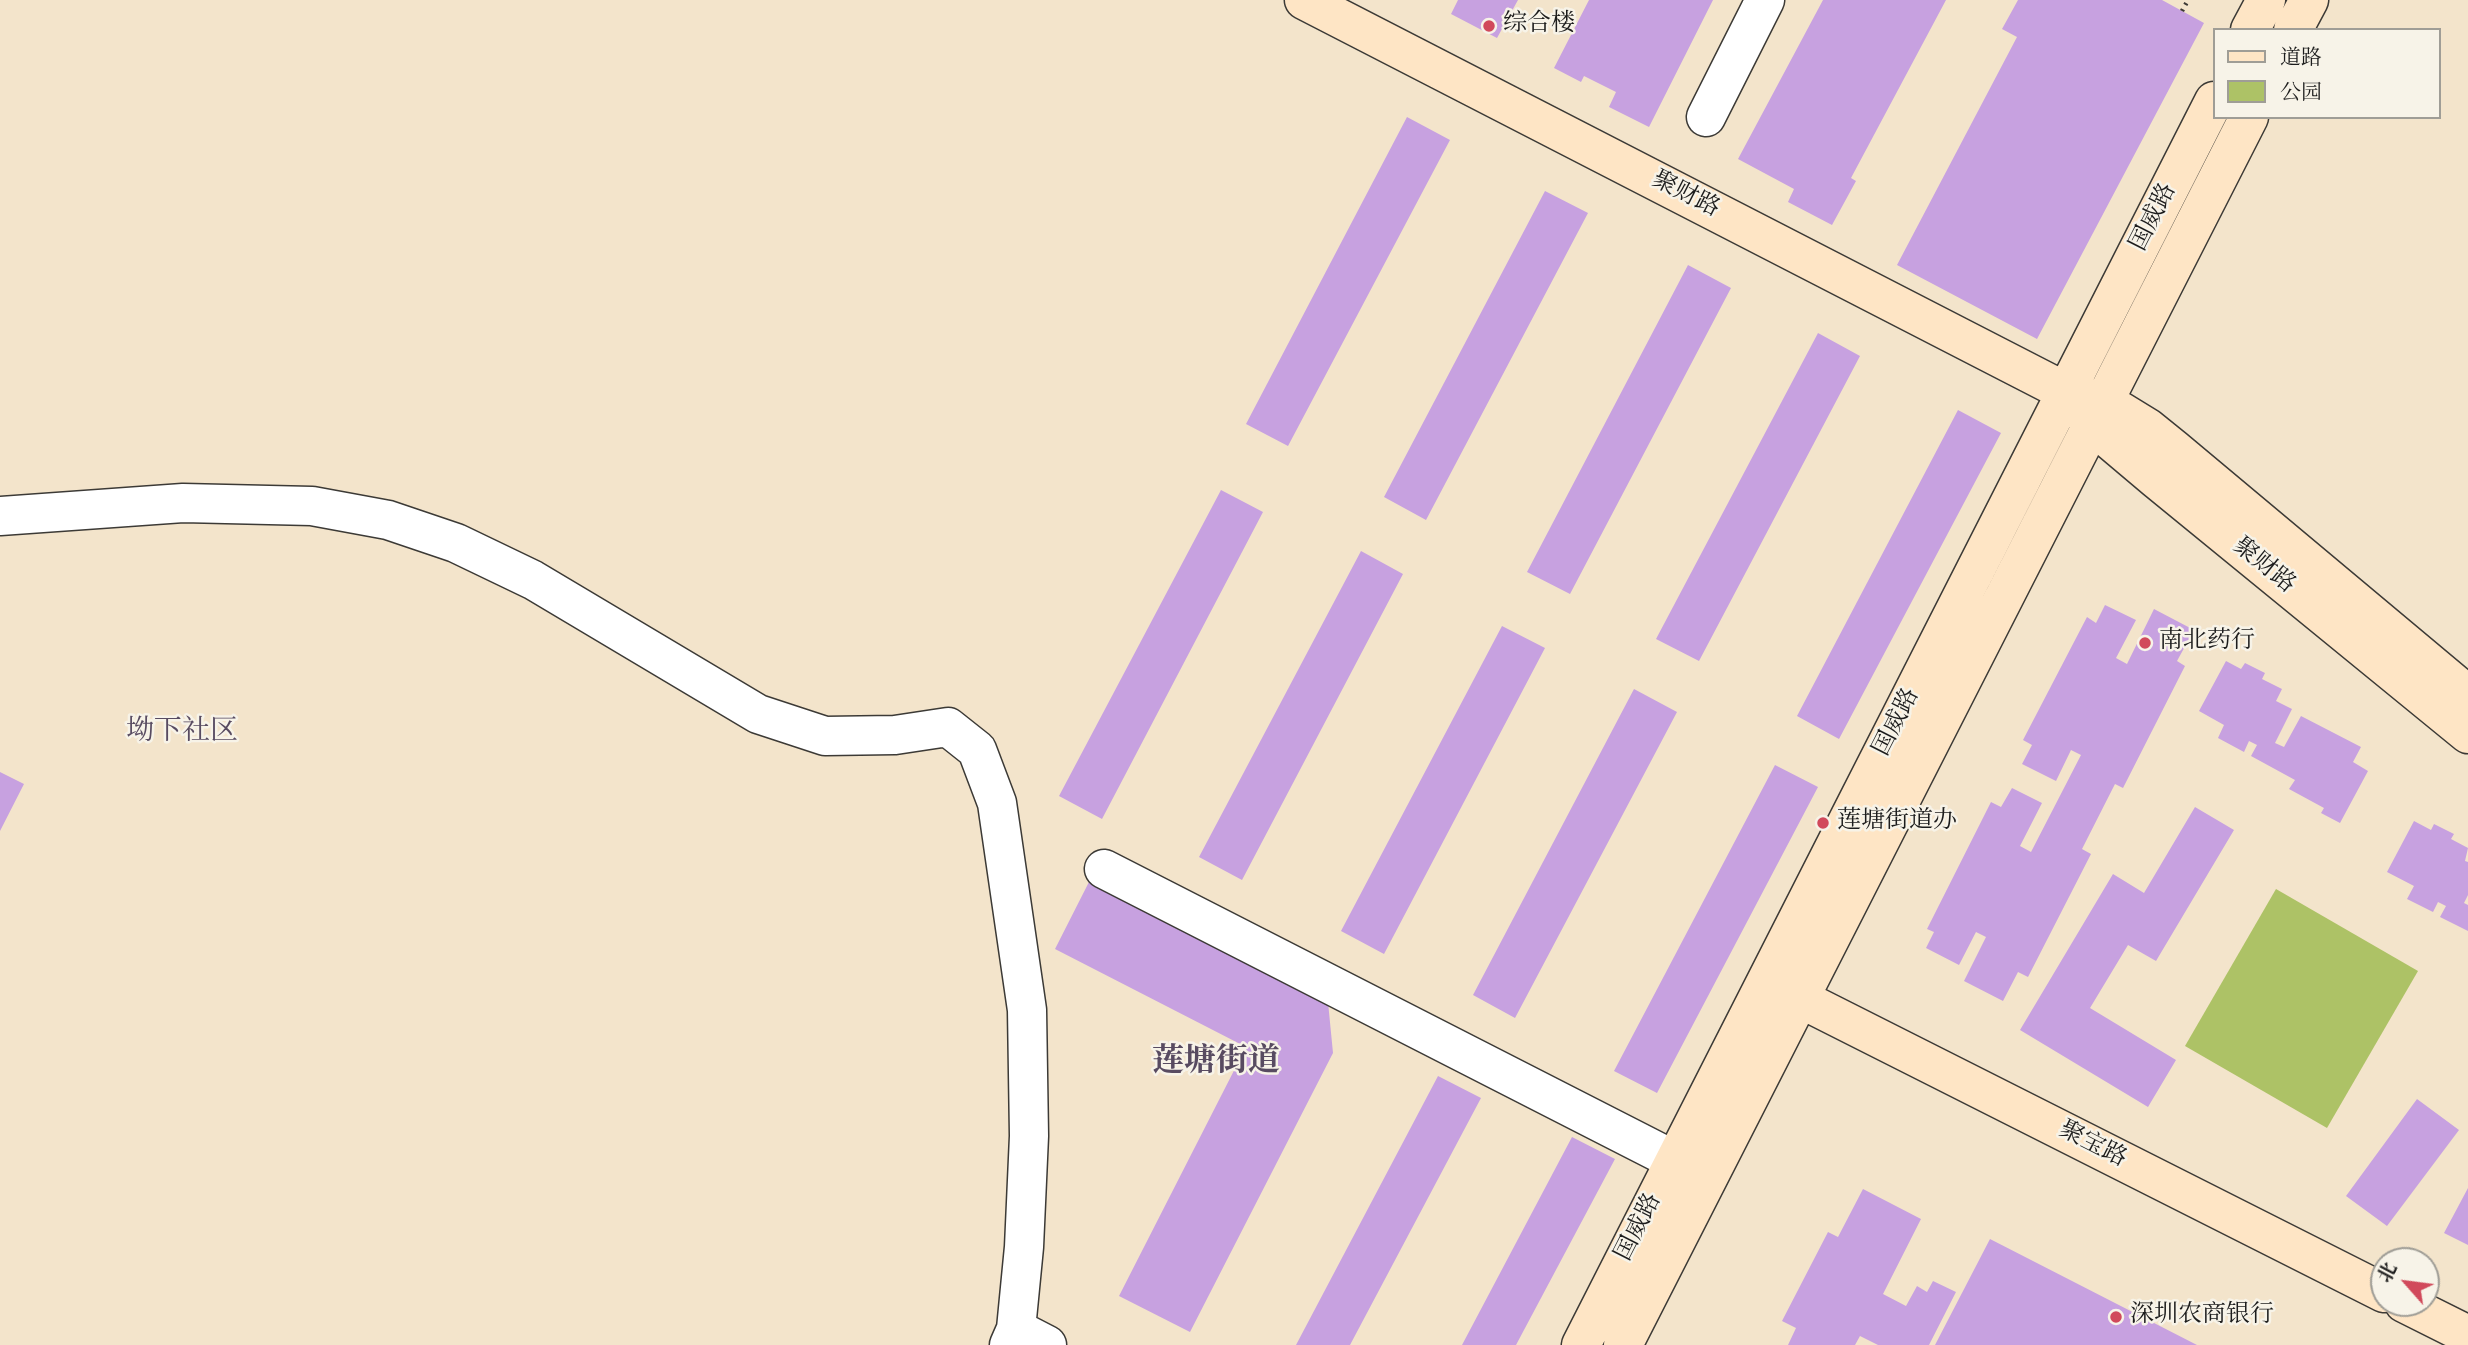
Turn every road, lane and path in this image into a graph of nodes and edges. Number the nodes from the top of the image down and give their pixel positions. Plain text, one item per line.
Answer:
1 (1304, 0) edge
2 (1765, 0) edge
3 (2188, 0) edge
4 (2266, 0) edge
5 (2309, 0) edge
6 (2182, 11) dead end
7 (2251, 28) edge
8 (2295, 28) edge
9 (2212, 105) edge
10 (1706, 117) dead end
11 (2248, 119) edge
12 (2066, 392) junction
13 (2098, 413) junction
14 (0, 516) edge
15 (2468, 695) edge
16 (2468, 734) edge
17 (1104, 869) dead end
18 (1799, 999) junction
19 (1675, 1161) junction
20 (1708, 1178) junction
21 (2370, 1286) edge
22 (2432, 1317) edge
23 (2468, 1335) edge
24 (1024, 1340) edge
25 (1581, 1345) edge
26 (1623, 1345) edge

1 - 12 street, 聚财路
2 - 10 street
3 - 6 path
4 - 7 street
5 - 8 street
9 - 12 street, 国威路
11 - 13 street, 国威路
12 - 13 street, 聚财路
12 - 19 street, 国威路
13 - 15 street, 聚财路
13 - 16 street, 聚财路
13 - 18 street, 国威路
14 - 24 street
17 - 19 street
18 - 20 street, 国威路
18 - 21 street, 聚宝路
19 - 20 street
19 - 25 street, 国威路
20 - 26 street, 国威路
22 - 23 street

